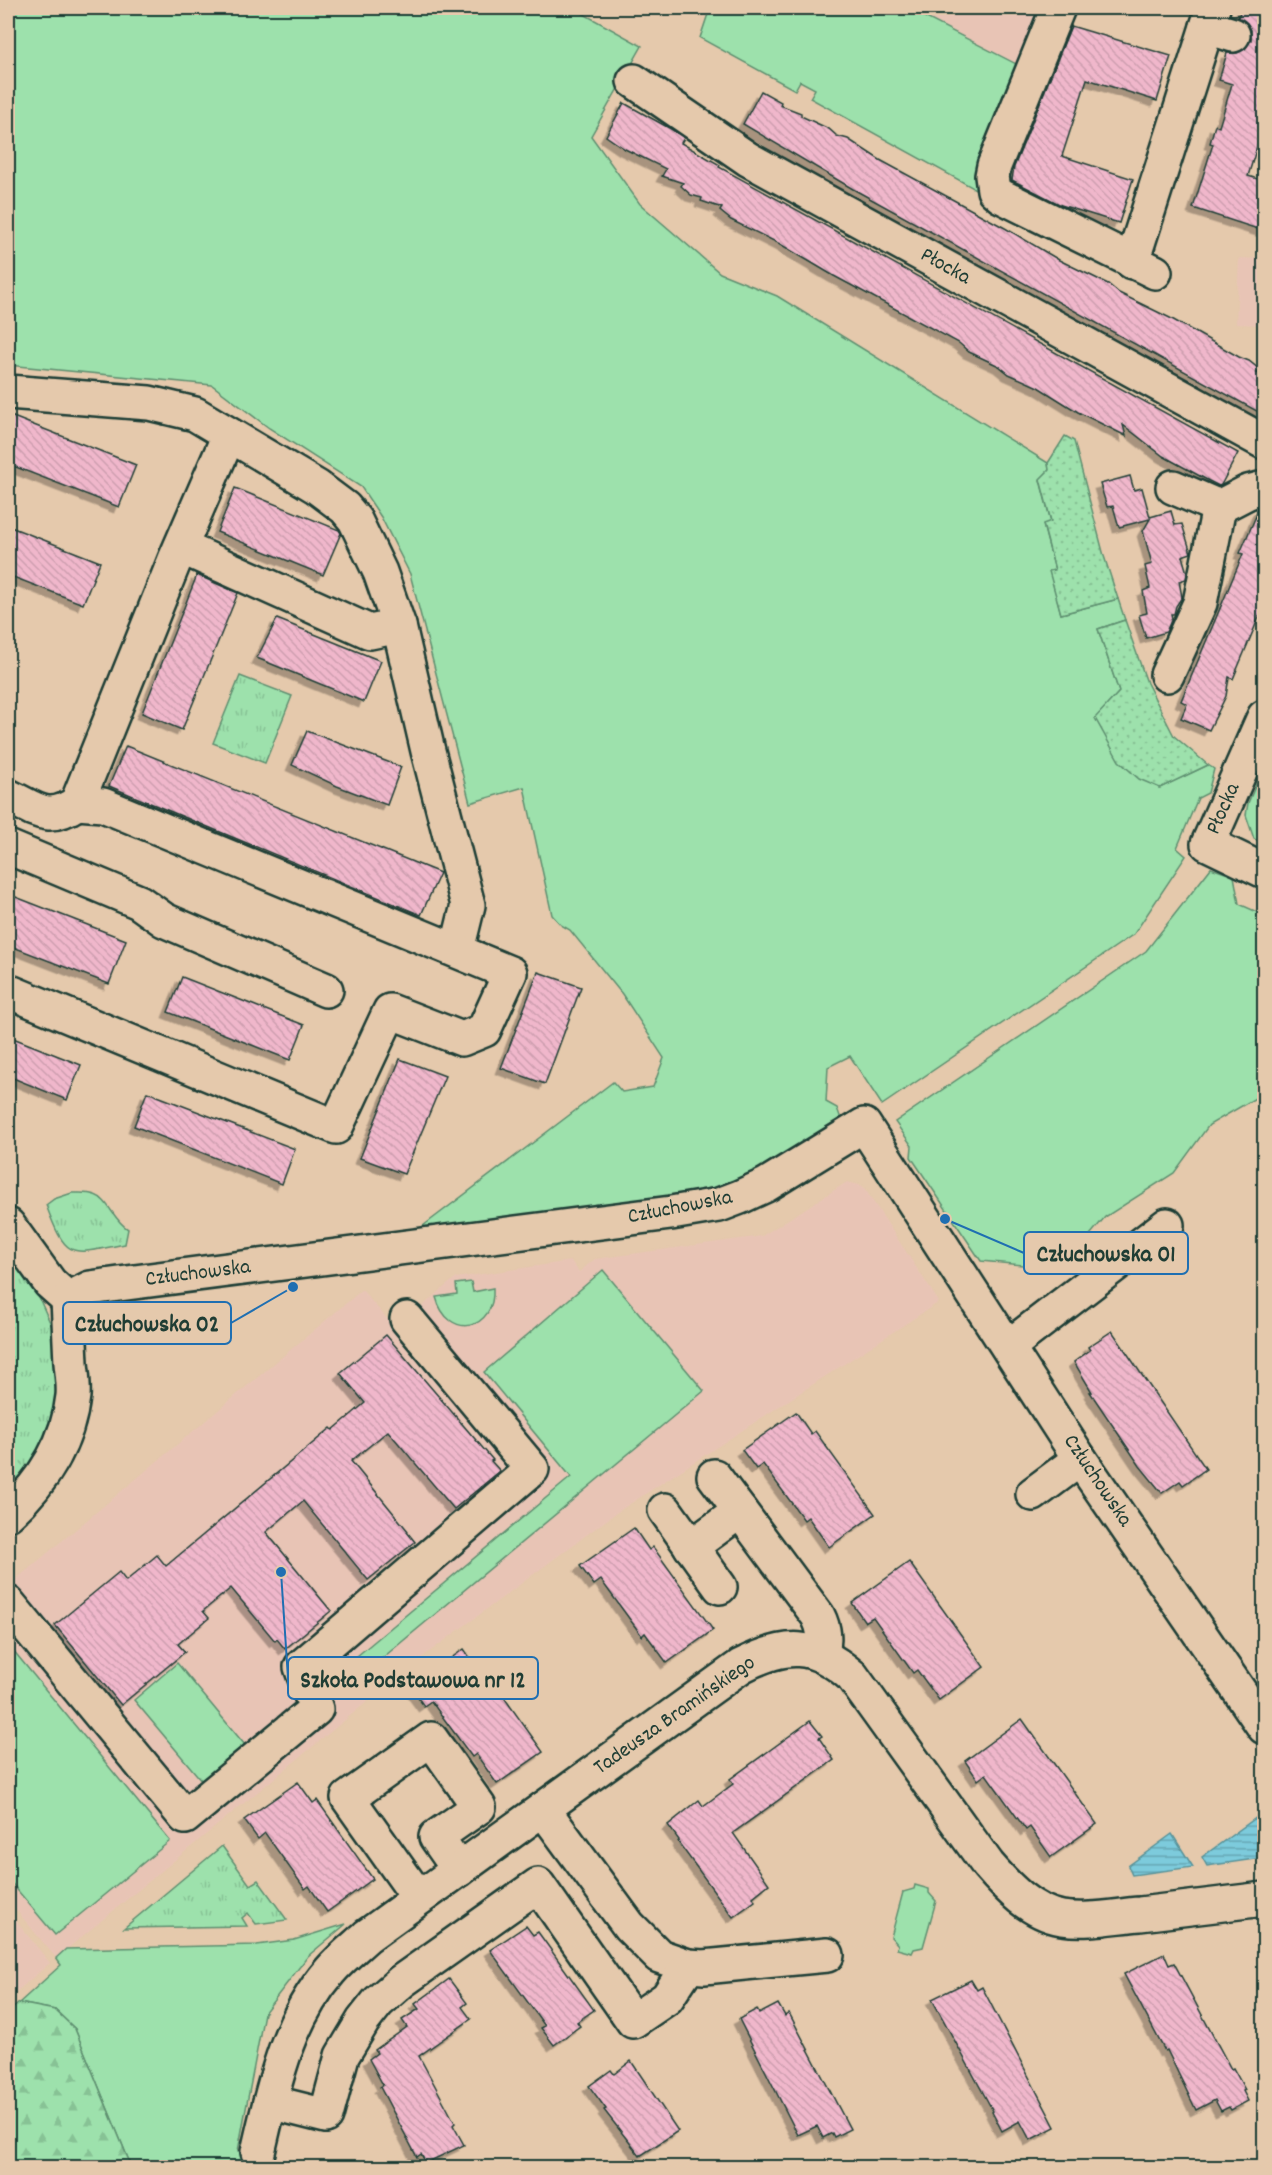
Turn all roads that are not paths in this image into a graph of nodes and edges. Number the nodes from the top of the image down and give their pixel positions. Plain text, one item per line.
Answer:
1 (1058, 8) edge
2 (1218, 23) edge
3 (634, 81) dead end
4 (8, 392) edge
5 (229, 435) junction
6 (1264, 442) edge
7 (1173, 487) dead end
8 (1264, 488) edge
9 (1219, 507) junction
10 (181, 547) junction
11 (399, 626) junction
12 (1167, 675) dead end
13 (1264, 717) edge
14 (8, 796) edge
15 (77, 803) junction
16 (8, 847) edge
17 (1264, 872) edge
18 (457, 950) junction
19 (326, 990) dead end
20 (8, 991) edge
21 (8, 1225) edge
22 (1167, 1225) dead end
23 (68, 1299) junction
24 (407, 1319) dead end
25 (1008, 1347) junction
26 (1080, 1459) junction
27 (714, 1476) dead end
28 (1033, 1494) dead end
29 (665, 1510) dead end
30 (740, 1511) junction
31 (8, 1514) edge
32 (691, 1547) junction
33 (720, 1587) dead end
34 (8, 1603) edge
35 (822, 1655) junction
36 (1264, 1727) edge
37 (543, 1809) junction
38 (459, 1870) junction
39 (419, 1898) junction
40 (1264, 1899) edge
41 (827, 1955) dead end
42 (688, 1966) junction
43 (270, 2102) junction
44 (258, 2152) dead end

1 - 2 street
3 - 6 street, Płocka
4 - 5 street
5 - 10 street
5 - 11 street
7 - 9 street
8 - 9 street
9 - 12 street
10 - 11 street
10 - 15 street
11 - 18 street
13 - 17 street, Płocka
14 - 15 street
15 - 18 street
16 - 19 street
18 - 20 street
21 - 23 street
22 - 25 street
23 - 25 street, Człuchowska
23 - 31 street
24 - 34 street
25 - 26 street, Człuchowska
26 - 28 street
26 - 36 street, Człuchowska
27 - 30 street
29 - 32 street
30 - 32 street
30 - 35 street
32 - 33 street
35 - 37 street, Tadeusza Bramińskiego
35 - 40 street, Tadeusza Bramińskiego
37 - 38 street, Tadeusza Bramińskiego
37 - 42 street
38 - 39 street, Tadeusza Bramińskiego
38 - 39 street
39 - 43 street, Tadeusza Bramińskiego
41 - 42 street
42 - 43 street
43 - 44 street, Tadeusza Bramińskiego

